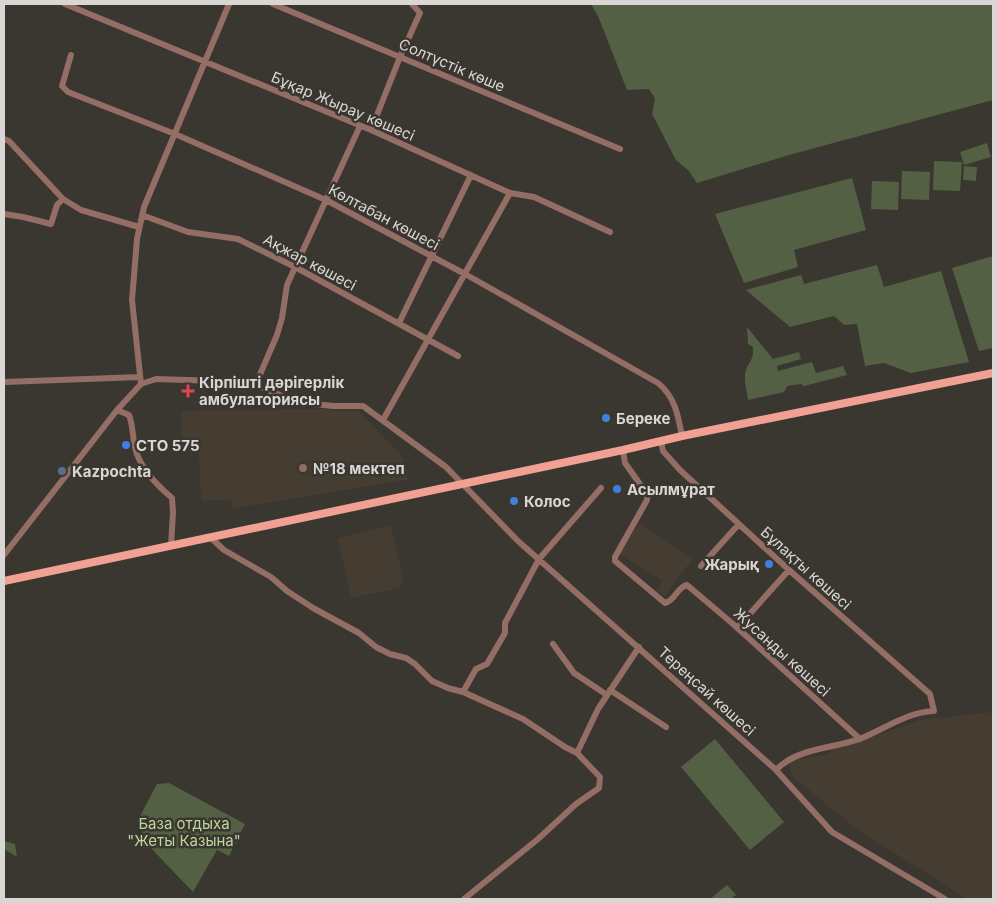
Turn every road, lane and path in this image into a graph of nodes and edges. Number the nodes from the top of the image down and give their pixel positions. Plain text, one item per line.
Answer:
1 (65, 4) edge
2 (229, 4) edge
3 (274, 4) edge
4 (412, 4) edge
5 (72, 54) dead end
6 (400, 57) junction
7 (204, 63) junction
8 (360, 126) junction
9 (371, 130) junction
10 (175, 134) junction
11 (4, 139) edge
12 (620, 150) dead end
13 (471, 175) junction
14 (510, 193) junction
15 (63, 198) junction
16 (326, 200) junction
17 (4, 214) edge
18 (142, 216) junction
19 (139, 227) junction
20 (610, 232) dead end
21 (431, 256) junction
22 (295, 267) junction
23 (465, 274) junction
24 (399, 323) junction
25 (428, 339) junction
26 (458, 356) dead end
27 (993, 373) edge
28 (141, 381) junction
29 (4, 382) edge
30 (255, 386) junction
31 (117, 410) junction
32 (384, 420) junction
33 (682, 436) junction
34 (661, 441) junction
35 (622, 450) junction
36 (464, 484) junction
37 (601, 488) dead end
38 (739, 524) junction
39 (210, 538) junction
40 (171, 546) junction
41 (4, 555) edge
42 (538, 559) junction
43 (701, 566) dead end
44 (789, 570) junction
45 (4, 581) edge
46 (737, 628) junction
47 (553, 644) dead end
48 (639, 647) junction
49 (463, 692) junction
50 (609, 693) junction
51 (666, 727) dead end
52 (860, 739) junction
53 (577, 753) junction
54 (776, 770) junction
55 (464, 899) edge
56 (945, 899) edge

1 - 7 street, Бұқар Жырау көшесі
2 - 7 street
3 - 6 street, Солтүстік көше
4 - 6 street
5 - 10 street, Көлтабан көшесі
6 - 9 street
6 - 12 street, Солтүстік көше
7 - 8 street, Бұқар Жырау көшесі
7 - 10 street
8 - 9 street, Бұқар Жырау көшесі
8 - 16 street
9 - 13 street, Бұқар Жырау көшесі
10 - 16 street, Көлтабан көшесі
10 - 18 street
11 - 15 street
13 - 14 street, Бұқар Жырау көшесі
13 - 21 street
14 - 20 street, Бұқар Жырау көшесі
14 - 23 street
15 - 17 street
15 - 19 street
16 - 21 street, Көлтабан көшесі
16 - 22 street
18 - 19 street
18 - 22 street, Ақжар көшесі
19 - 28 street
21 - 23 street, Көлтабан көшесі
21 - 24 street
22 - 24 street, Ақжар көшесі
22 - 30 street
23 - 25 street
23 - 33 street, Көлтабан көшесі
24 - 25 street, Ақжар көшесі
25 - 26 street, Ақжар көшесі
25 - 32 street
27 - 33 main road
28 - 29 street, Тереңсай көшесі
28 - 30 street, Тереңсай көшесі
28 - 31 street
30 - 32 street, Тереңсай көшесі
31 - 40 street
31 - 41 street
32 - 36 street, Тереңсай көшесі
33 - 34 main road
34 - 35 main road
34 - 38 street, Бұлақты көшесі
35 - 36 main road
35 - 46 street, Жусанды көшесі
36 - 39 main road
36 - 42 street, Тереңсай көшесі
37 - 42 street
38 - 43 street
38 - 44 street, Бұлақты көшесі
39 - 40 main road
39 - 49 street
40 - 45 main road
42 - 48 street, Тереңсай көшесі
42 - 49 street
44 - 46 street
44 - 52 street, Бұлақты көшесі
46 - 52 street, Жусанды көшесі
47 - 50 street
48 - 50 street
48 - 54 street, Тереңсай көшесі
49 - 53 street
50 - 51 street
50 - 53 street
52 - 54 street
53 - 55 street
54 - 56 street, Тереңсай көшесі

